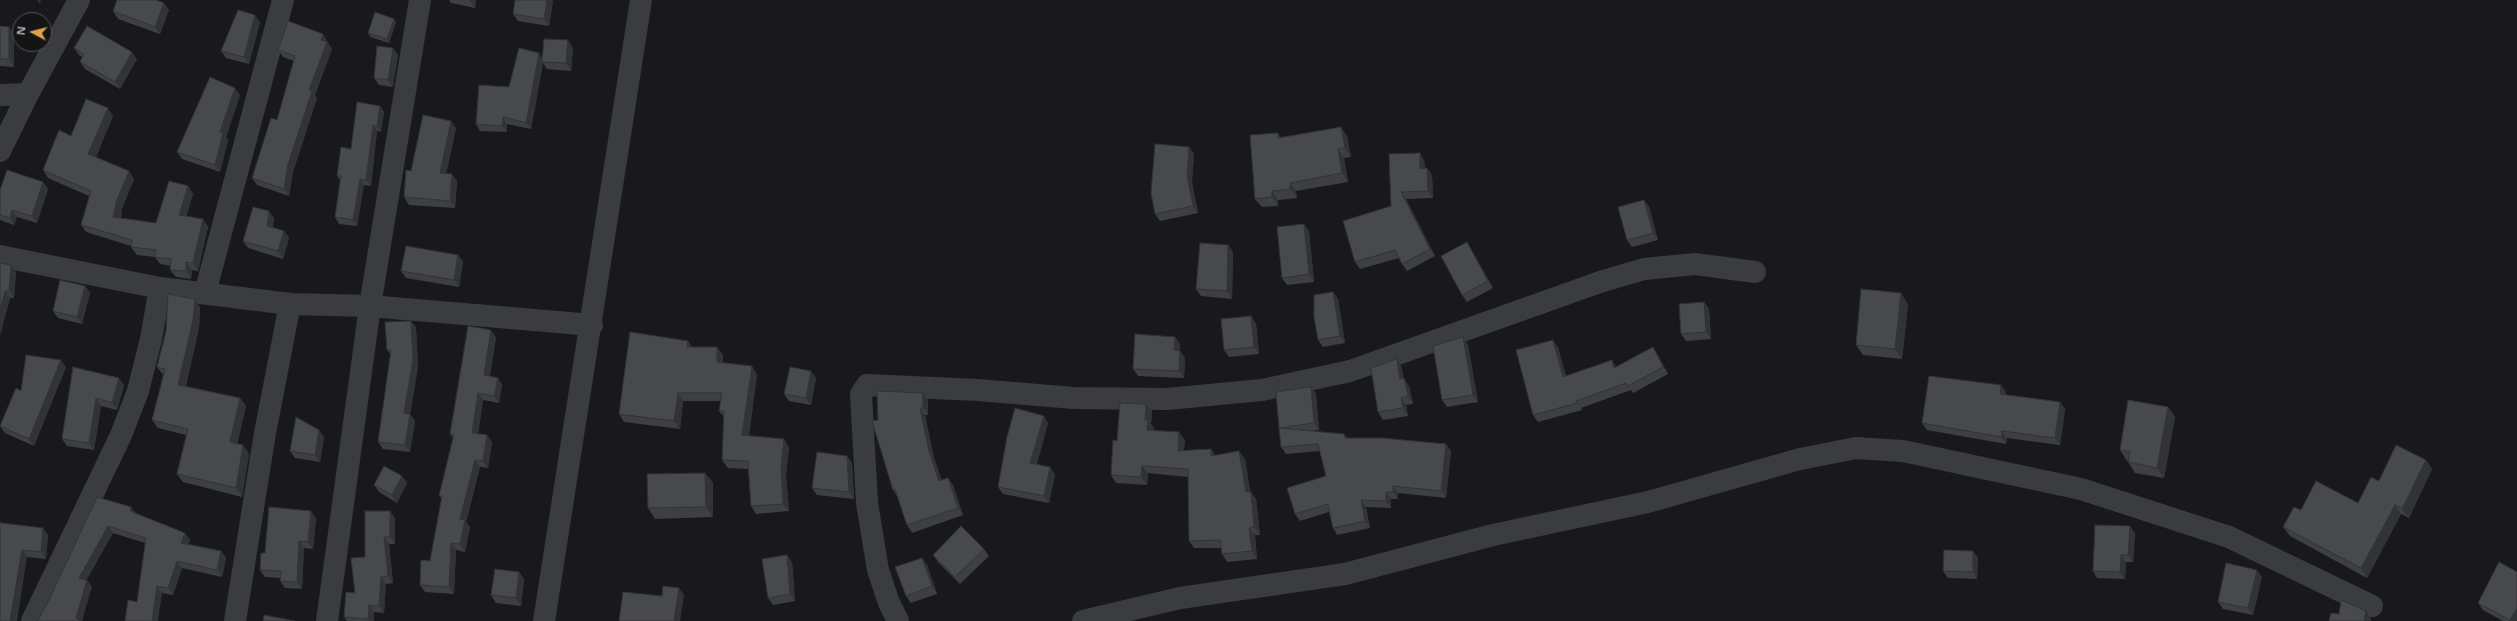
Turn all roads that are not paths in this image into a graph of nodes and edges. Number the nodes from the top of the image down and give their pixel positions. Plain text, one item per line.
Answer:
1 (79, 0) edge
2 (283, 0) edge
3 (420, 0) edge
4 (641, 0) edge
5 (28, 94) junction
6 (0, 95) edge
7 (0, 151) edge
8 (0, 256) edge
9 (1755, 272) dead end
10 (160, 288) junction
11 (204, 293) junction
12 (290, 304) junction
13 (370, 306) junction
14 (592, 325) junction
15 (2372, 606) dead end
16 (32, 621) edge
17 (235, 621) edge
18 (327, 621) edge
19 (544, 621) edge
20 (898, 621) edge
21 (1083, 621) edge

1 - 5 street
2 - 11 street
3 - 13 street
4 - 14 street
5 - 6 street
5 - 7 street
8 - 10 street
9 - 20 street
10 - 11 street
10 - 16 street
11 - 12 street
12 - 13 street
12 - 17 street
13 - 14 street
13 - 18 street
14 - 19 street
15 - 21 street

